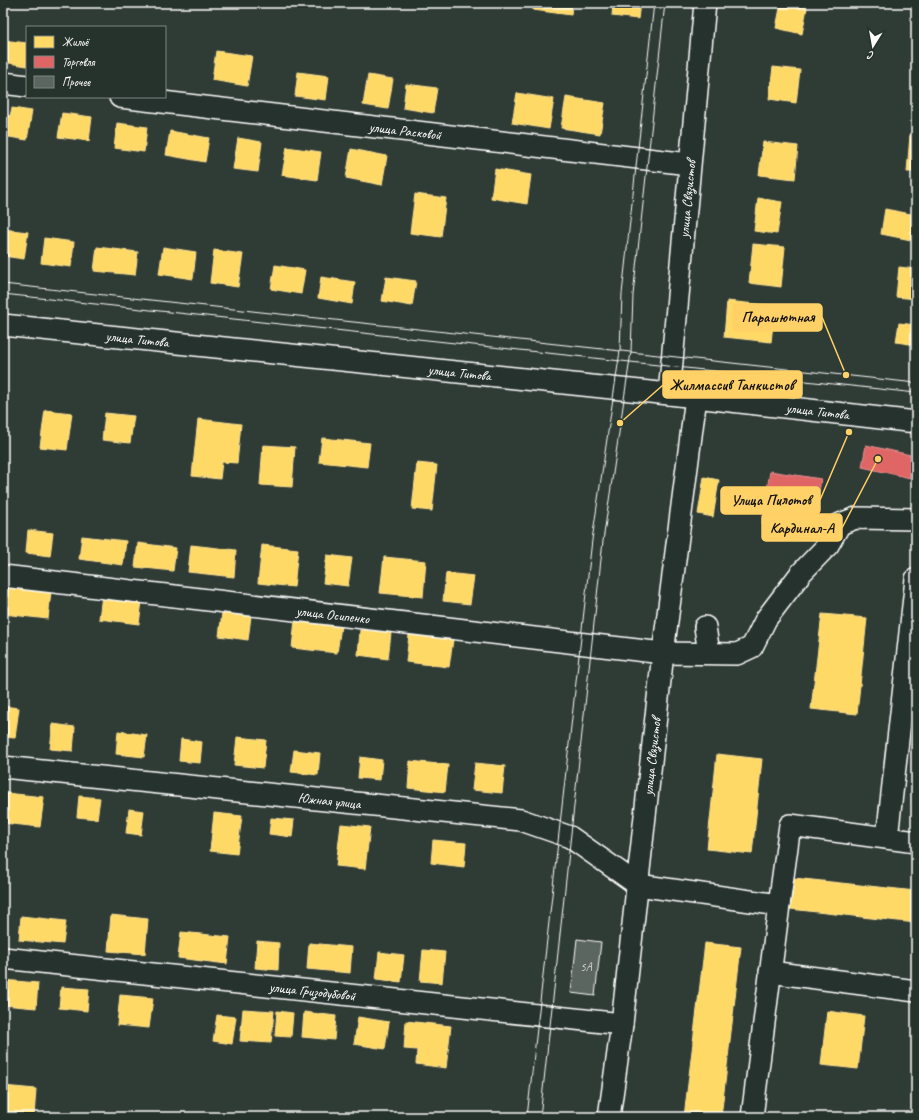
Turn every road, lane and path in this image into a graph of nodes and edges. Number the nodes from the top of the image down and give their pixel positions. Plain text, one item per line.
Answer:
1 (704, 3) edge
2 (3, 83) edge
3 (26, 86) edge
4 (128, 98) edge
5 (689, 164) junction
6 (3, 325) edge
7 (669, 394) junction
8 (696, 397) junction
9 (916, 422) edge
10 (916, 519) edge
11 (3, 576) edge
12 (916, 579) edge
13 (705, 627) dead end
14 (663, 653) junction
15 (709, 653) junction
16 (3, 767) edge
17 (887, 838) junction
18 (916, 842) edge
19 (638, 885) junction
20 (779, 905) junction
21 (3, 958) edge
22 (770, 972) junction
23 (916, 991) edge
24 (622, 1024) junction
25 (609, 1117) edge
26 (752, 1117) edge

1 - 5 street, улица Связистов
2 - 3 street
4 - 5 street, улица Расковой
5 - 7 street, улица Связистов
6 - 7 street, улица Титова
7 - 8 street, улица Титова
8 - 9 street, улица Титова
8 - 14 street, улица Связистов
10 - 15 street, улица Осипенко
11 - 14 street, улица Осипенко
12 - 17 street
13 - 15 street
14 - 15 street, улица Осипенко
14 - 19 street, улица Связистов
16 - 19 street, Южная улица
17 - 18 street
17 - 20 street
19 - 20 street
19 - 24 street, улица Связистов
20 - 22 street
21 - 24 street, улица Гризодубовой
22 - 23 street
22 - 26 street
24 - 25 street, улица Связистов

